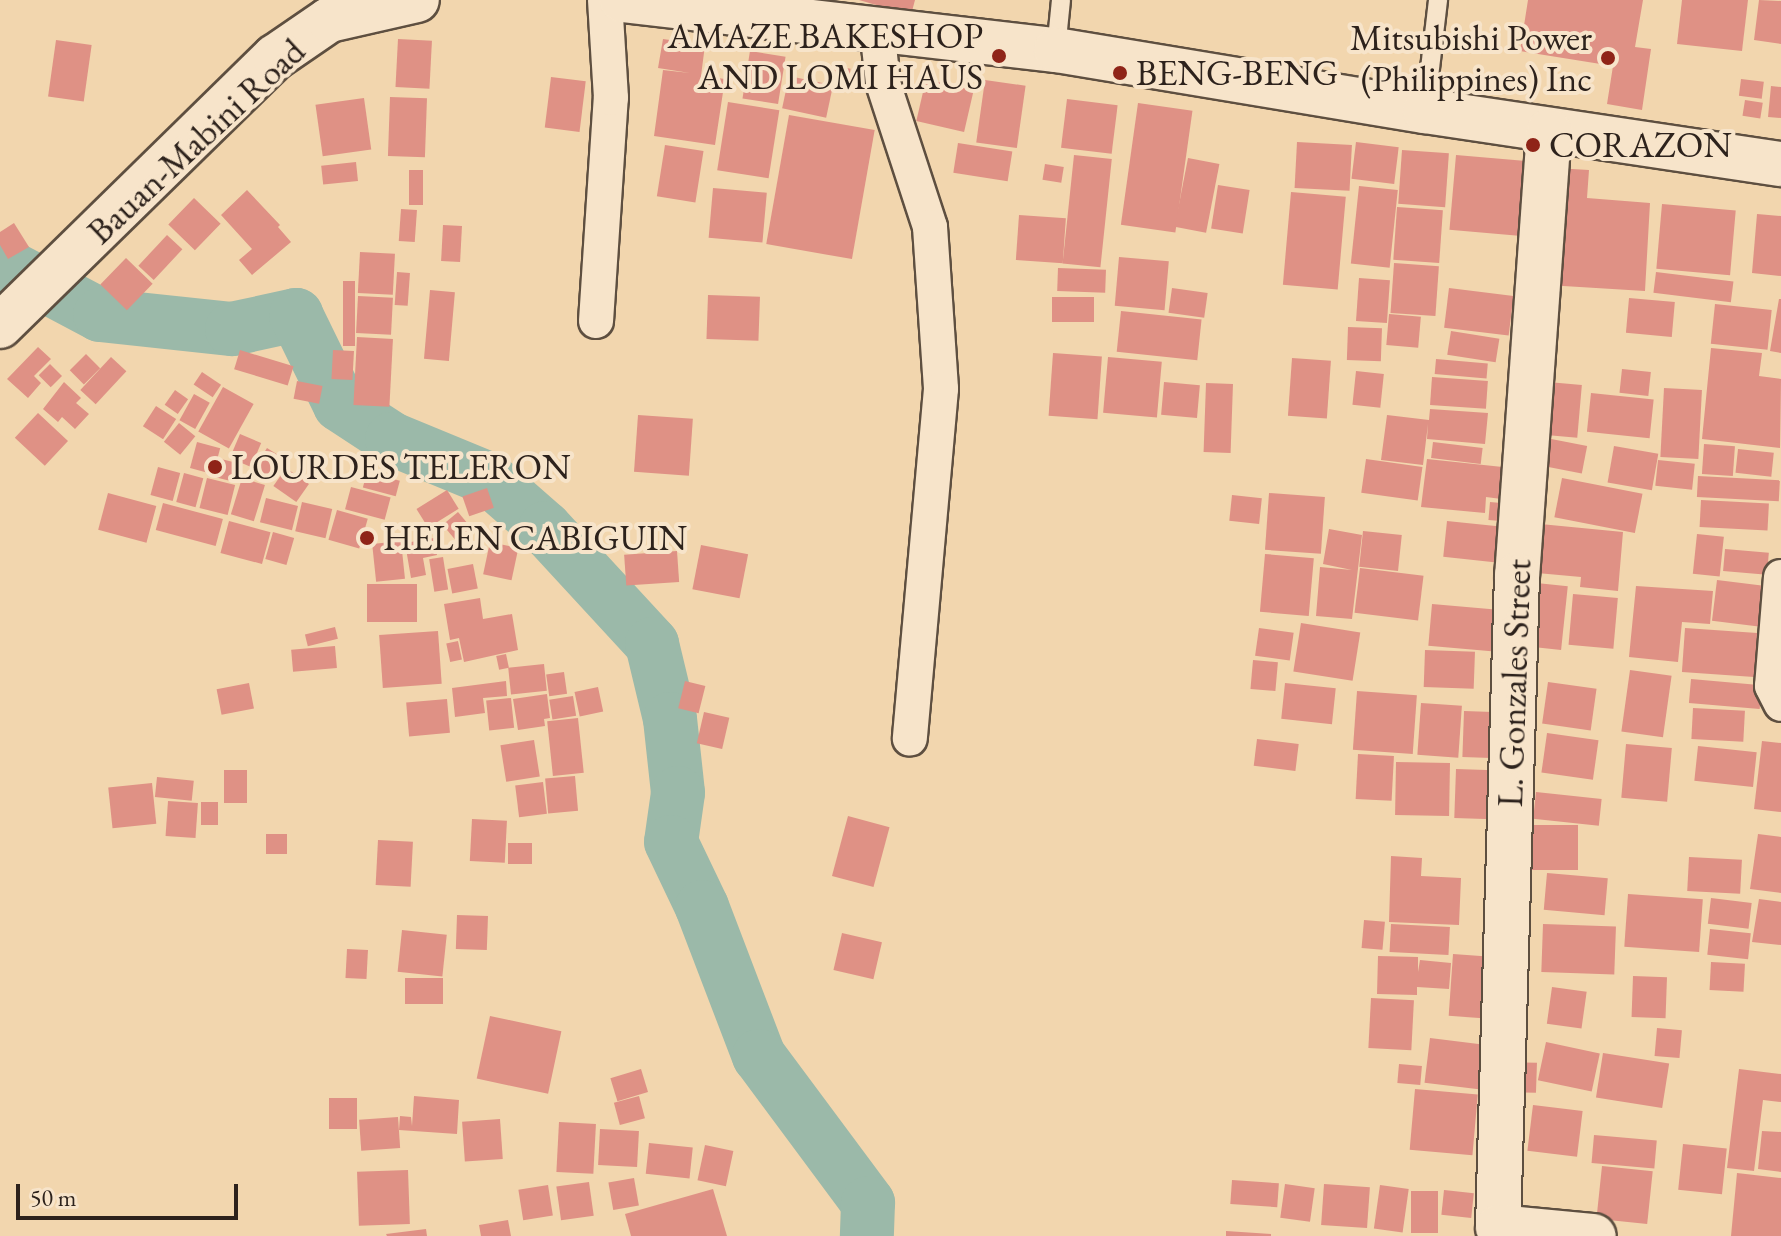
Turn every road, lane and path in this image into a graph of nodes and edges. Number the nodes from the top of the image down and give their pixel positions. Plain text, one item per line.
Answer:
1 (417, 0) edge
2 (605, 0) edge
3 (622, 0) edge
4 (1061, 0) edge
5 (1438, 0) edge
6 (364, 5) edge
7 (877, 28) junction
8 (1056, 50) junction
9 (1425, 111) junction
10 (1549, 131) junction
11 (1781, 164) edge
12 (596, 321) dead end
13 (0, 326) edge
14 (1781, 577) edge
15 (1781, 704) edge
16 (910, 739) dead end
17 (1497, 1231) edge
18 (1594, 1236) edge

1 - 6 main road, Bauan-Mabini Road
2 - 12 street
3 - 7 main road
4 - 8 lane
5 - 9 lane
6 - 13 main road, Bauan-Mabini Road
7 - 8 main road
7 - 16 street
8 - 9 main road
9 - 10 main road
10 - 11 main road
10 - 17 main road, L. Gonzales Street
14 - 15 street
17 - 18 main road

